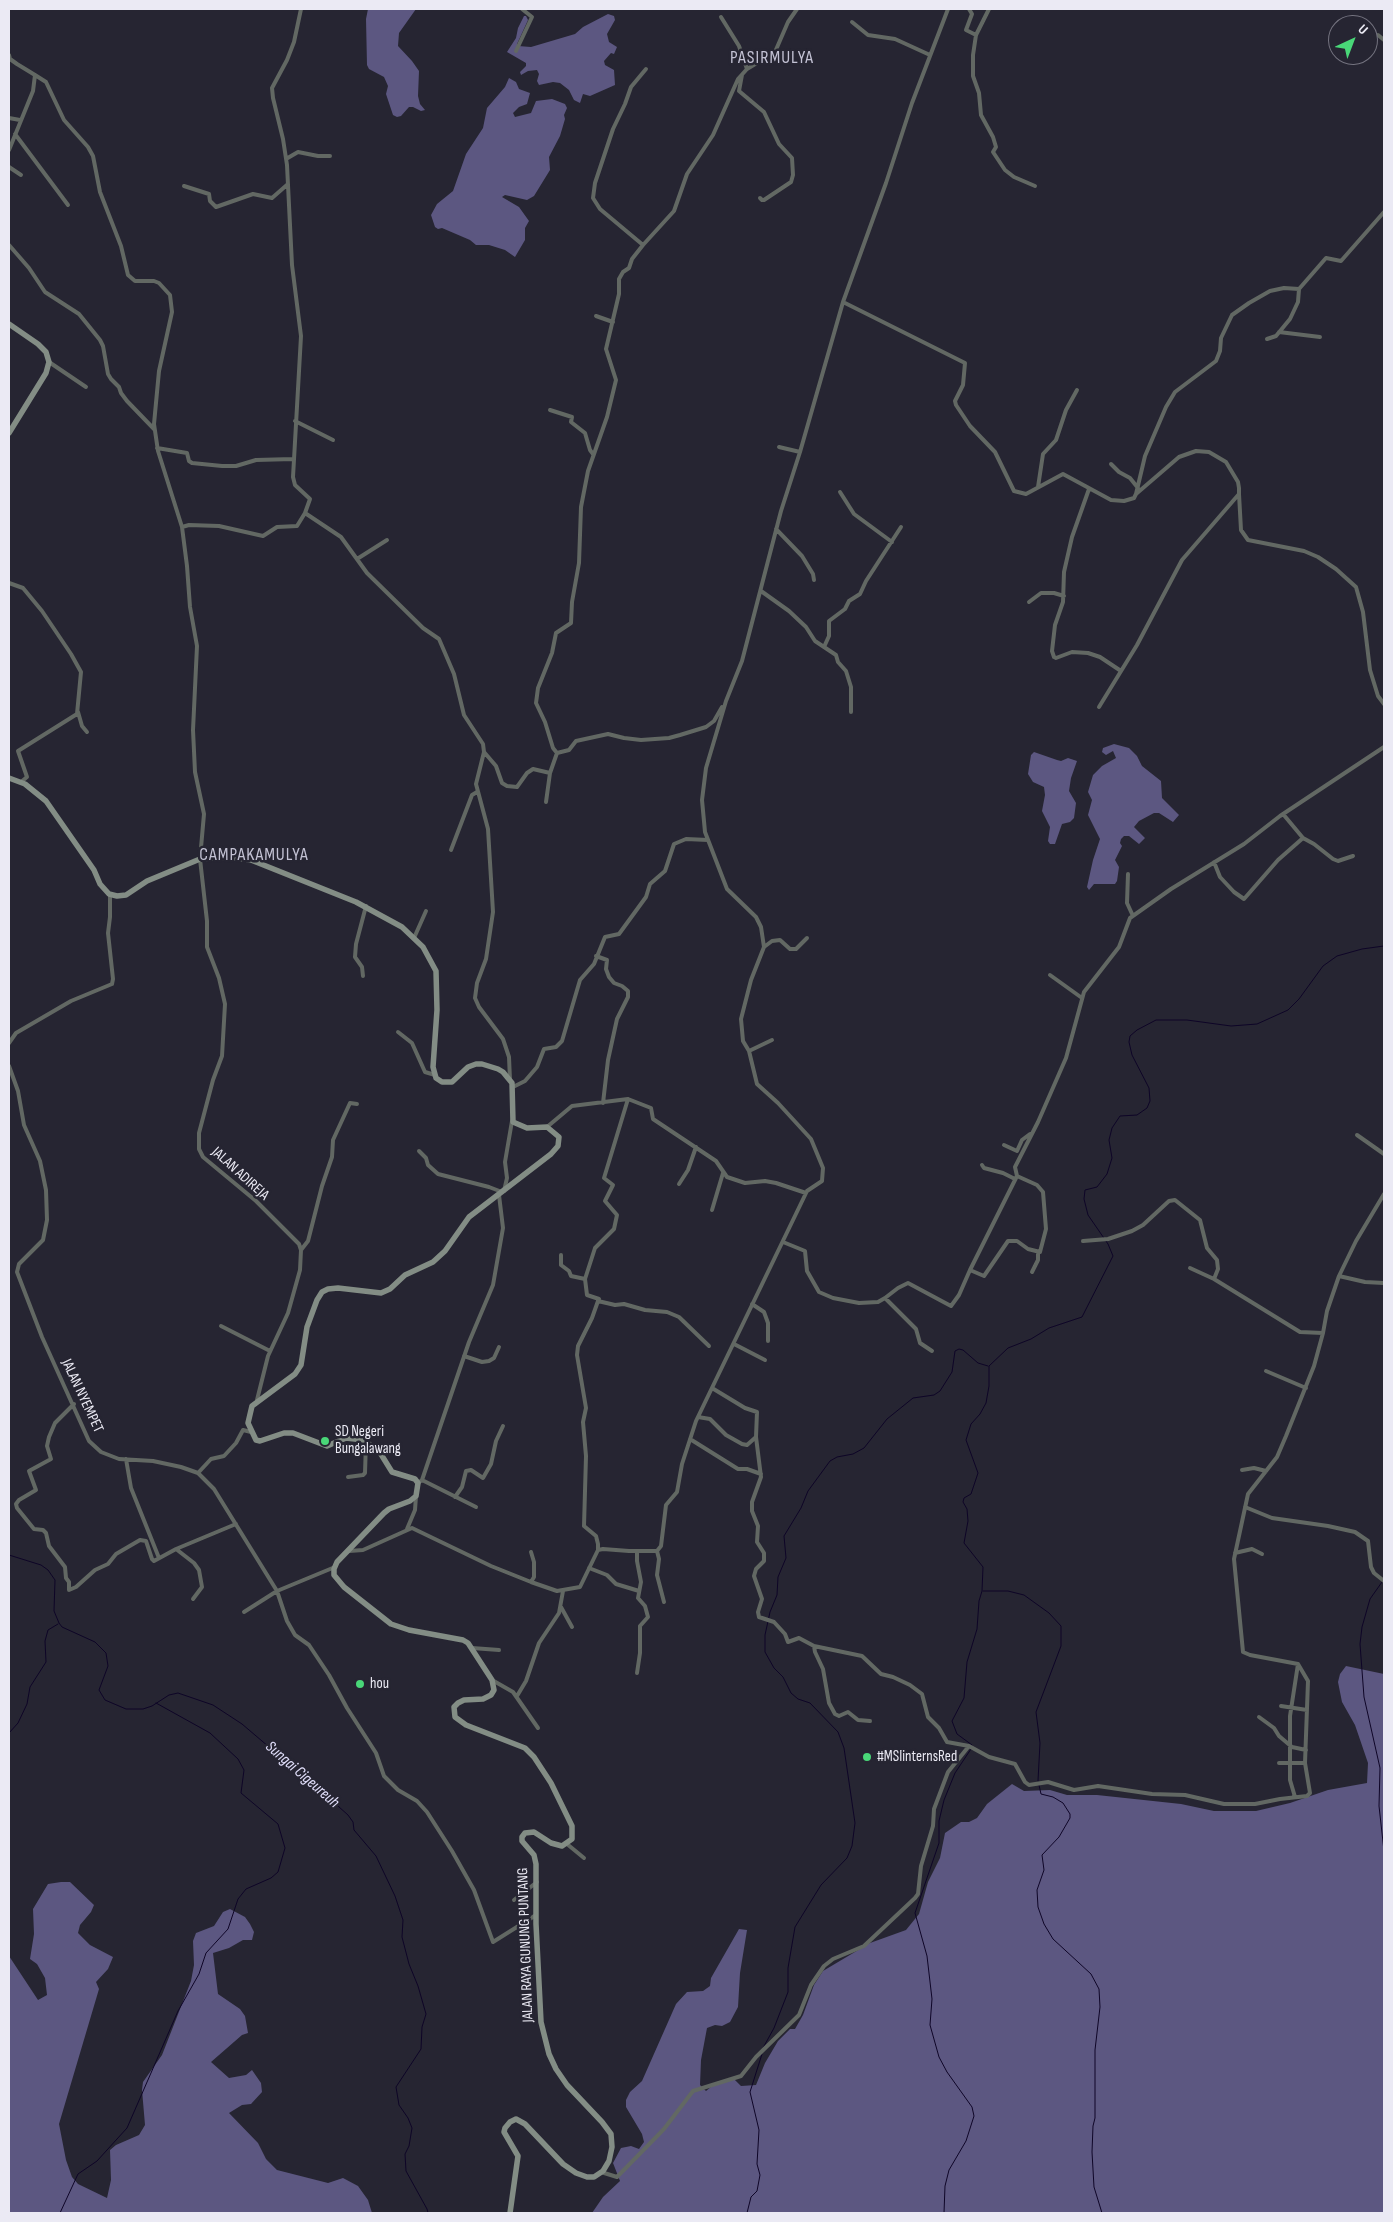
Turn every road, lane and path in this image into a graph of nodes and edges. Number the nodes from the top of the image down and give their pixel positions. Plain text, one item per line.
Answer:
1 (301, 9) edge
2 (522, 9) edge
3 (797, 9) edge
4 (948, 9) edge
5 (969, 9) edge
6 (989, 9) edge
7 (721, 17) dead end
8 (852, 22) dead end
9 (976, 35) junction
10 (1378, 35) dead end
11 (1384, 40) edge
12 (516, 51) dead end
13 (9, 55) edge
14 (930, 55) junction
15 (646, 68) dead end
16 (747, 69) junction
17 (743, 73) junction
18 (36, 75) junction
19 (9, 118) edge
20 (20, 120) junction
21 (15, 134) junction
22 (9, 150) edge
23 (330, 156) dead end
24 (286, 159) junction
25 (9, 167) edge
26 (21, 175) dead end
27 (288, 184) junction
28 (184, 186) dead end
29 (1035, 186) dead end
30 (760, 198) dead end
31 (68, 206) dead end
32 (1384, 212) edge
33 (9, 245) edge
34 (643, 245) junction
35 (1298, 290) junction
36 (843, 302) junction
37 (596, 316) dead end
38 (613, 322) junction
39 (9, 324) edge
40 (1279, 332) junction
41 (1320, 337) dead end
42 (1267, 339) dead end
43 (49, 362) junction
44 (86, 387) dead end
45 (1077, 390) dead end
46 (550, 410) dead end
47 (295, 421) junction
48 (154, 429) junction
49 (9, 433) edge
50 (334, 440) dead end
51 (779, 447) dead end
52 (157, 448) junction
53 (800, 452) junction
54 (593, 454) junction
55 (293, 459) junction
56 (1110, 464) dead end
57 (1038, 487) junction
58 (1138, 488) junction
59 (1089, 489) junction
60 (840, 492) dead end
61 (1136, 494) junction
62 (1239, 494) junction
63 (305, 513) junction
64 (182, 527) junction
65 (902, 527) dead end
66 (776, 529) junction
67 (387, 540) dead end
68 (892, 542) junction
69 (357, 559) junction
70 (814, 580) dead end
71 (9, 583) edge
72 (761, 591) junction
73 (1064, 596) junction
74 (1029, 602) dead end
75 (824, 647) junction
76 (1121, 671) junction
77 (726, 701) junction
78 (1384, 704) edge
79 (1099, 707) dead end
80 (78, 712) junction
81 (852, 712) dead end
82 (87, 732) dead end
83 (1384, 747) edge
84 (484, 752) junction
85 (557, 753) junction
86 (550, 773) junction
87 (9, 778) edge
88 (21, 782) junction
89 (477, 792) junction
90 (546, 802) dead end
91 (1283, 814) junction
92 (1303, 838) junction
93 (708, 840) junction
94 (451, 850) dead end
95 (1353, 856) dead end
96 (200, 859) junction
97 (1214, 862) junction
98 (1128, 874) dead end
99 (110, 894) junction
100 (366, 906) junction
101 (426, 911) dead end
102 (1133, 916) junction
103 (414, 938) junction
104 (808, 938) dead end
105 (764, 947) junction
106 (596, 956) junction
107 (1050, 975) dead end
108 (363, 976) dead end
109 (1082, 998) junction
110 (398, 1032) dead end
111 (772, 1040) dead end
112 (9, 1043) edge
113 (749, 1051) junction
114 (9, 1066) edge
115 (435, 1075) junction
116 (510, 1080) junction
117 (512, 1087) junction
118 (628, 1099) junction
119 (604, 1102) junction
120 (357, 1104) dead end
121 (513, 1119) junction
122 (547, 1127) junction
123 (1032, 1133) junction
124 (1357, 1135) dead end
125 (1004, 1145) dead end
126 (696, 1147) junction
127 (419, 1151) dead end
128 (1384, 1154) edge
129 (982, 1165) dead end
130 (724, 1173) junction
131 (1016, 1177) junction
132 (679, 1184) dead end
133 (502, 1193) junction
134 (806, 1193) junction
135 (1384, 1194) edge
136 (712, 1210) dead end
137 (1083, 1241) dead end
138 (783, 1242) junction
139 (301, 1250) junction
140 (1038, 1252) junction
141 (561, 1255) dead end
142 (1190, 1268) dead end
143 (970, 1270) junction
144 (1032, 1272) dead end
145 (1339, 1276) junction
146 (1214, 1278) junction
147 (584, 1279) junction
148 (1384, 1283) edge
149 (885, 1298) junction
150 (599, 1299) junction
151 (752, 1304) junction
152 (221, 1326) dead end
153 (1323, 1333) junction
154 (768, 1341) dead end
155 (734, 1344) junction
156 (709, 1346) dead end
157 (499, 1347) dead end
158 (270, 1351) junction
159 (932, 1351) dead end
160 (465, 1357) junction
161 (765, 1360) dead end
162 (1266, 1371) dead end
163 (712, 1388) junction
164 (1306, 1388) junction
165 (258, 1400) junction
166 (74, 1404) junction
167 (698, 1416) junction
168 (503, 1426) dead end
169 (251, 1432) junction
170 (756, 1437) junction
171 (690, 1439) junction
172 (366, 1442) junction
173 (126, 1459) junction
174 (1242, 1470) dead end
175 (1266, 1471) junction
176 (198, 1474) junction
177 (761, 1474) junction
178 (348, 1477) dead end
179 (420, 1482) junction
180 (416, 1496) junction
181 (456, 1497) junction
182 (476, 1507) dead end
183 (1245, 1507) junction
184 (236, 1524) junction
185 (407, 1529) junction
186 (176, 1549) junction
187 (598, 1550) junction
188 (349, 1551) junction
189 (637, 1551) junction
190 (657, 1551) junction
191 (531, 1552) dead end
192 (1235, 1554) junction
193 (1262, 1554) dead end
194 (159, 1558) junction
195 (334, 1566) junction
196 (589, 1568) junction
197 (1383, 1580) edge
198 (531, 1582) junction
199 (277, 1591) junction
200 (563, 1591) junction
201 (639, 1591) junction
202 (193, 1600) dead end
203 (664, 1602) dead end
204 (561, 1607) junction
205 (244, 1612) dead end
206 (572, 1627) dead end
207 (814, 1646) junction
208 (472, 1648) junction
209 (499, 1650) dead end
210 (1298, 1664) junction
211 (637, 1674) dead end
212 (492, 1680) junction
213 (517, 1696) junction
214 (1280, 1706) dead end
215 (1290, 1709) junction
216 (1307, 1710) junction
217 (1259, 1717) dead end
218 (870, 1721) dead end
219 (538, 1728) dead end
220 (1291, 1745) junction
221 (969, 1746) junction
222 (1306, 1750) junction
223 (1279, 1763) dead end
224 (1292, 1763) junction
225 (1305, 1763) junction
226 (1295, 1797) junction
227 (567, 1844) junction
228 (584, 1858) dead end
229 (537, 1882) junction
230 (514, 1900) dead end
231 (536, 1914) junction
232 (601, 2172) junction
233 (510, 2213) edge

1 - 24 street
2 - 12 street
3 - 16 street
4 - 14 street
5 - 9 street
6 - 9 street
7 - 16 street
8 - 14 street
9 - 29 street
10 - 11 street
13 - 18 street, JALAN ADIREJA
14 - 36 street
15 - 34 street
16 - 17 street
17 - 30 street
17 - 34 street
18 - 20 street
18 - 48 street, JALAN ADIREJA
19 - 20 street
20 - 21 street
21 - 22 street
21 - 31 street
23 - 24 street
24 - 27 street
25 - 26 street
27 - 28 street
27 - 47 street
32 - 35 street
33 - 48 street
34 - 38 street
35 - 40 street
35 - 58 street
36 - 53 street
36 - 57 street
37 - 38 street
38 - 54 street
39 - 43 street
40 - 41 street
40 - 42 street
43 - 44 street
43 - 49 street
45 - 57 street
46 - 54 street
47 - 50 street
47 - 55 street
48 - 52 street, JALAN ADIREJA
51 - 53 street
52 - 55 street
52 - 64 street, JALAN ADIREJA
53 - 66 street
54 - 85 street
55 - 63 street
56 - 58 street
57 - 59 street
58 - 61 street
59 - 61 street
59 - 73 street
60 - 68 street
61 - 62 street
62 - 76 street
62 - 78 street
63 - 64 street
63 - 69 street
64 - 96 street, JALAN ADIREJA
65 - 68 street
66 - 70 street
66 - 72 street
67 - 69 street
68 - 75 street
69 - 84 street
71 - 80 street
72 - 75 street
72 - 77 street
73 - 74 street
73 - 76 street
75 - 81 street
76 - 79 street
77 - 85 street
77 - 93 street
80 - 82 street
80 - 88 street
83 - 91 street
84 - 86 street
84 - 89 street
85 - 86 street
86 - 90 street
87 - 88 street
88 - 99 street
89 - 94 street
89 - 116 street
91 - 92 street
91 - 97 street
92 - 95 street
92 - 97 street
93 - 105 street
93 - 106 street
96 - 99 street
96 - 100 street
96 - 139 street, JALAN ADIREJA
97 - 102 street
98 - 102 street
99 - 112 street
100 - 103 street
100 - 108 street
101 - 103 street
102 - 109 street
103 - 115 street
104 - 105 street
105 - 113 street
106 - 117 street
106 - 119 street
107 - 109 street
109 - 123 street
110 - 115 street
111 - 113 street
113 - 134 street
114 - 166 street, JALAN NYEMPET
115 - 116 street
116 - 117 street
117 - 121 street
118 - 119 street
118 - 126 street
118 - 147 street
119 - 122 street
120 - 139 street
121 - 122 street
121 - 133 street
122 - 133 street
123 - 125 street
123 - 131 street
124 - 128 street
126 - 130 street
126 - 132 street
127 - 133 street
129 - 131 street
130 - 134 street
130 - 136 street
131 - 140 street
131 - 143 street
133 - 160 street
133 - 165 street
134 - 138 street
135 - 145 street
137 - 146 street
138 - 149 street
138 - 151 street
139 - 158 street
140 - 143 street
140 - 144 street
141 - 147 street
142 - 146 street
143 - 149 street
145 - 148 street
145 - 153 street
146 - 153 street
147 - 150 street
149 - 159 street
150 - 156 street
150 - 187 street
151 - 154 street
151 - 155 street
152 - 158 street
153 - 164 street
155 - 161 street
155 - 163 street
157 - 160 street
158 - 165 street
160 - 179 street
162 - 164 street
163 - 167 street
163 - 170 street
164 - 175 street
165 - 169 street
166 - 173 street, JALAN NYEMPET
166 - 194 street
167 - 170 street
167 - 171 street
168 - 181 street
169 - 172 street
169 - 176 street
170 - 177 street
171 - 177 street
171 - 190 street
172 - 178 street
172 - 179 street
173 - 176 street, JALAN NYEMPET
173 - 194 street
174 - 175 street
175 - 183 street
176 - 184 street, JALAN NYEMPET
177 - 207 street
179 - 180 street
179 - 181 street
180 - 185 street
180 - 188 street
181 - 182 street
183 - 192 street
183 - 197 street
184 - 186 street
184 - 199 street, JALAN NYEMPET
185 - 188 street
185 - 198 street
186 - 194 street
186 - 202 street
187 - 189 street
187 - 196 street
188 - 195 street
189 - 190 street
189 - 201 street
190 - 203 street
191 - 198 street
192 - 193 street
192 - 210 street
195 - 199 street
195 - 208 street
196 - 200 street
196 - 201 street
198 - 200 street
199 - 205 street
199 - 231 street, JALAN NYEMPET
200 - 204 street
201 - 211 street
204 - 206 street
204 - 213 street
207 - 218 street
207 - 221 street
208 - 209 street
208 - 212 street
210 - 215 street
210 - 216 street
212 - 213 street
212 - 227 street
213 - 219 street
214 - 215 street
215 - 216 street
215 - 220 street
216 - 222 street
217 - 220 street
220 - 222 street
220 - 224 street
221 - 226 street
221 - 232 street
222 - 225 street
223 - 224 street
224 - 225 street
224 - 226 street
225 - 226 street
227 - 228 street
227 - 229 street, JALAN RAYA GUNUNG PUNTANG
229 - 230 street
229 - 231 street, JALAN RAYA GUNUNG PUNTANG
231 - 232 street, JALAN RAYA GUNUNG PUNTANG
232 - 233 street

